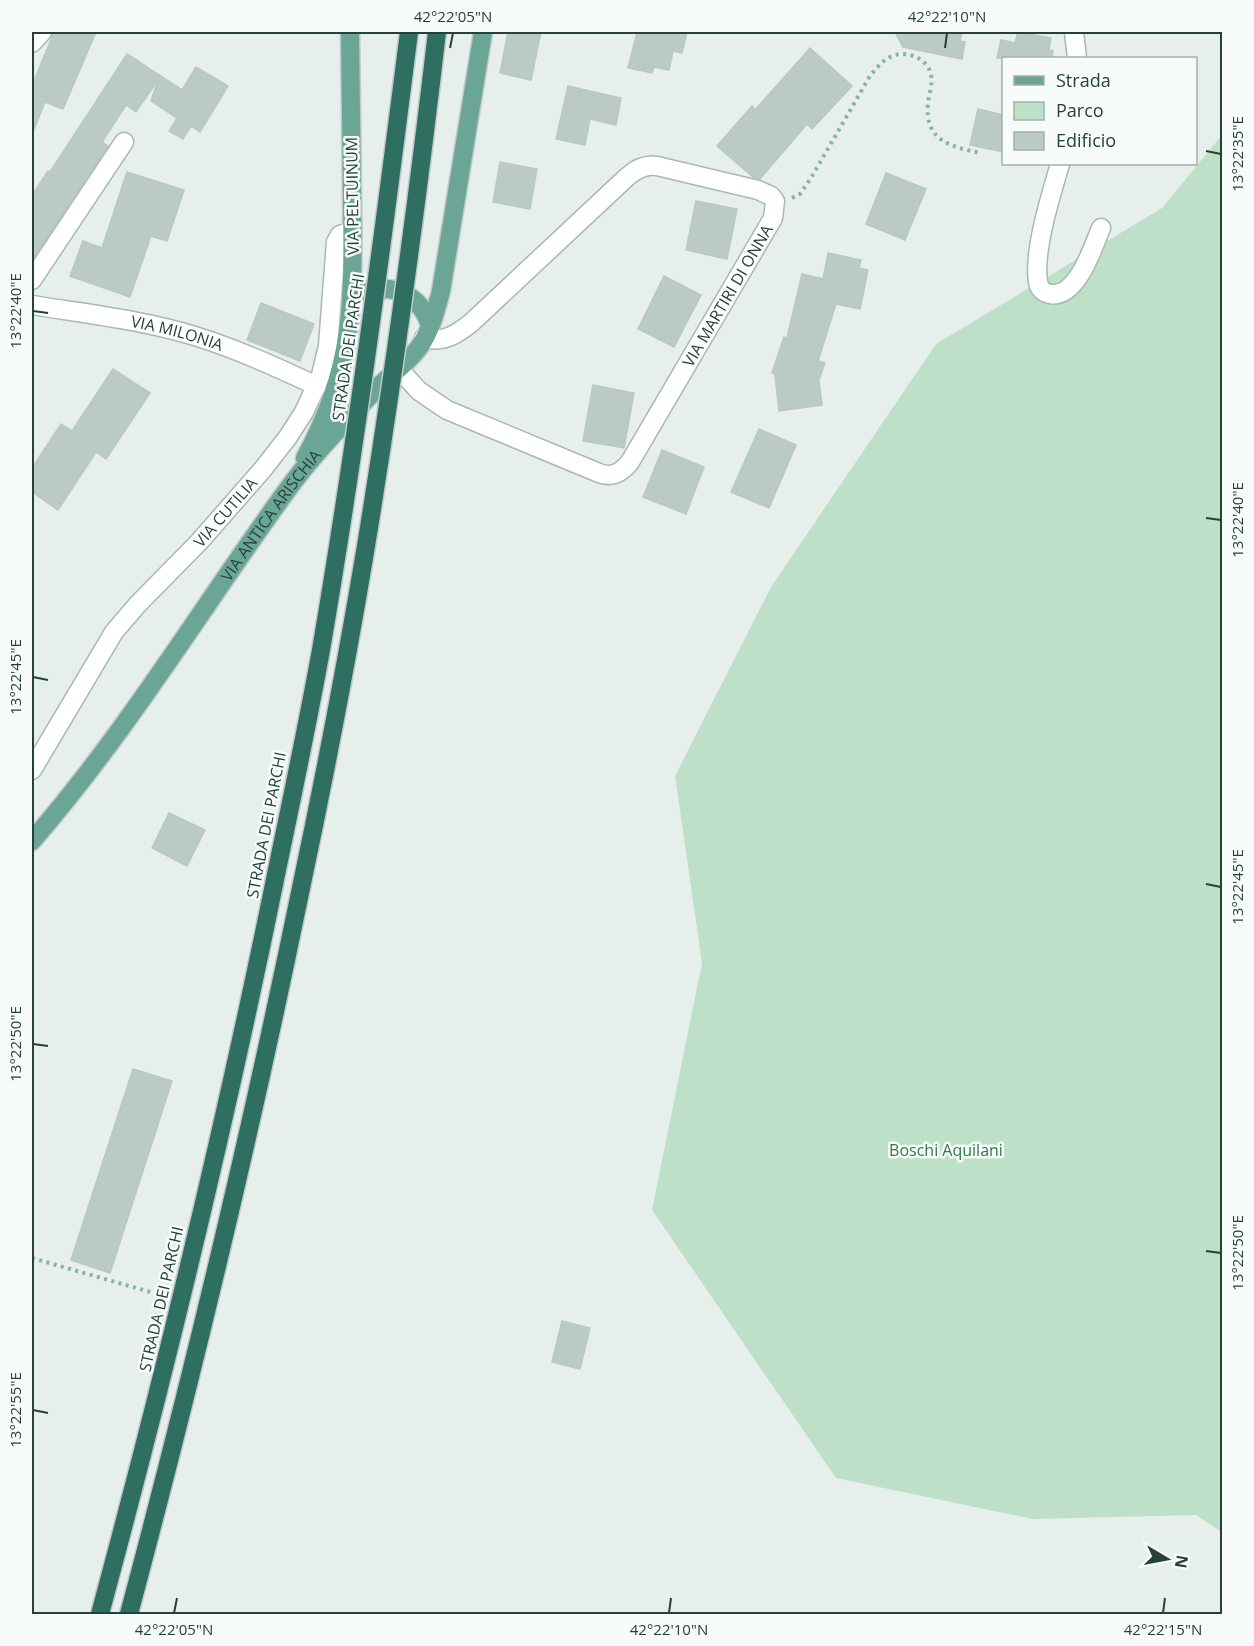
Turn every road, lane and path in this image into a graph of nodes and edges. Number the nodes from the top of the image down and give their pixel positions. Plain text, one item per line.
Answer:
1 (42, 32) edge
2 (350, 32) edge
3 (409, 32) edge
4 (437, 32) edge
5 (483, 32) edge
6 (1074, 32) edge
7 (32, 44) edge
8 (1077, 57) edge
9 (124, 142) dead end
10 (981, 153) dead end
11 (1060, 165) edge
12 (776, 206) junction
13 (1101, 228) dead end
14 (352, 231) junction
15 (32, 280) edge
16 (352, 301) junction
17 (32, 305) edge
18 (349, 331) junction
19 (427, 332) junction
20 (398, 368) junction
21 (317, 386) junction
22 (287, 491) junction
23 (32, 770) edge
24 (32, 841) edge
25 (32, 1258) edge
26 (164, 1296) dead end
27 (100, 1614) edge
28 (129, 1614) edge

1 - 7 street
2 - 14 main road, VIA PELTUINUM
3 - 27 highway, STRADA DEI PARCHI, bridge
4 - 28 highway, bridge
5 - 19 main road, VIA ANTICA ARISCHIA
6 - 8 street
9 - 15 street
10 - 12 path
11 - 13 street
12 - 19 street, VIA MARTIRI DI ONNA
12 - 20 street, VIA MARTIRI DI ONNA
14 - 16 main road, VIA PELTUINUM
14 - 21 street, VIA CUTILIA
16 - 18 main road, VIA PELTUINUM
16 - 19 main road
17 - 21 street, VIA MILONIA
18 - 20 main road
18 - 22 main road, VIA PELTUINUM
19 - 20 main road, VIA ANTICA ARISCHIA
20 - 22 main road, VIA ANTICA ARISCHIA
21 - 23 street, VIA CUTILIA
22 - 24 main road, VIA ANTICA ARISCHIA
25 - 26 path

